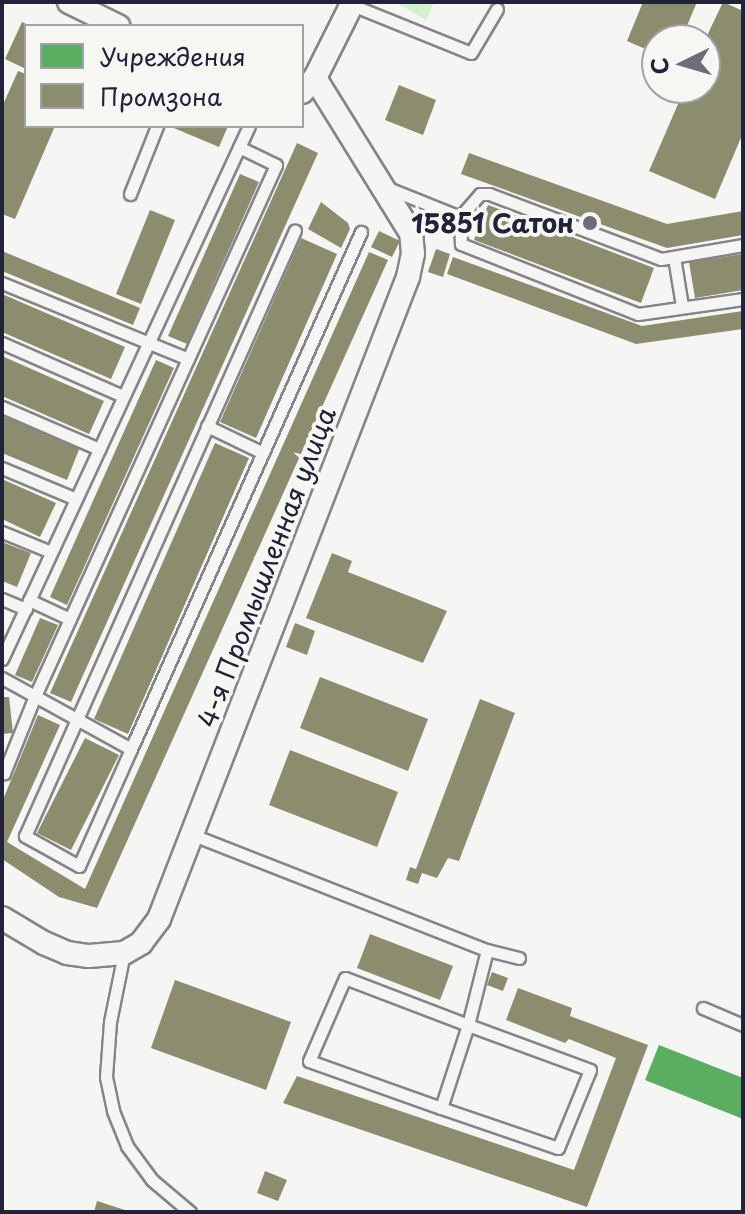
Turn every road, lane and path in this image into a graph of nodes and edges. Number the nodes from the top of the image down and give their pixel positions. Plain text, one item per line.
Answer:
1 (69, 2) edge
2 (353, 3) edge
3 (497, 9) dead end
4 (114, 24) edge
5 (308, 85) edge
6 (156, 128) edge
7 (248, 128) edge
8 (239, 147) junction
9 (381, 185) junction
10 (130, 194) dead end
11 (460, 217) junction
12 (295, 230) dead end
13 (361, 232) dead end
14 (743, 245) edge
15 (674, 257) junction
16 (2, 283) edge
17 (743, 299) edge
18 (682, 306) junction
19 (2, 343) edge
20 (148, 343) junction
21 (188, 359) junction
22 (123, 396) junction
23 (2, 407) edge
24 (207, 426) junction
25 (99, 449) junction
26 (263, 453) junction
27 (2, 468) edge
28 (76, 499) junction
29 (2, 532) edge
30 (51, 552) junction
31 (2, 599) edge
32 (27, 604) junction
33 (70, 619) junction
34 (2, 659) edge
35 (2, 678) edge
36 (35, 696) junction
37 (76, 719) junction
38 (131, 749) junction
39 (2, 770) edge
40 (193, 835) junction
41 (2, 918) edge
42 (487, 950) junction
43 (124, 953) junction
44 (519, 958) dead end
45 (703, 1008) dead end
46 (468, 1025) junction
47 (743, 1025) edge
48 (441, 1108) junction
49 (190, 1212) edge

1 - 4 street
2 - 3 lane
2 - 5 street, 4-я Промышленная улица
5 - 9 street, 4-я Промышленная улица
6 - 10 lane
7 - 8 lane
8 - 20 lane
8 - 21 lane
9 - 11 lane
9 - 40 street, 4-я Промышленная улица
11 - 15 lane
11 - 18 lane
12 - 24 lane
13 - 26 lane
14 - 15 lane
15 - 18 lane
16 - 20 lane
17 - 18 lane
19 - 22 lane
20 - 21 lane
20 - 22 lane
21 - 33 lane
22 - 25 lane
23 - 25 lane
24 - 26 lane
24 - 37 lane
25 - 28 lane
26 - 38 lane
27 - 28 lane
28 - 30 lane
29 - 30 lane
30 - 32 lane
31 - 32 lane
32 - 33 lane
32 - 34 lane
33 - 36 lane
35 - 36 lane
36 - 37 lane
36 - 39 lane
37 - 38 lane
37 - 38 lane
40 - 42 lane
40 - 43 street, 4-я Промышленная улица
41 - 43 street
42 - 44 lane
42 - 46 lane
43 - 49 lane
45 - 47 lane
46 - 48 lane
46 - 48 lane
46 - 48 lane

